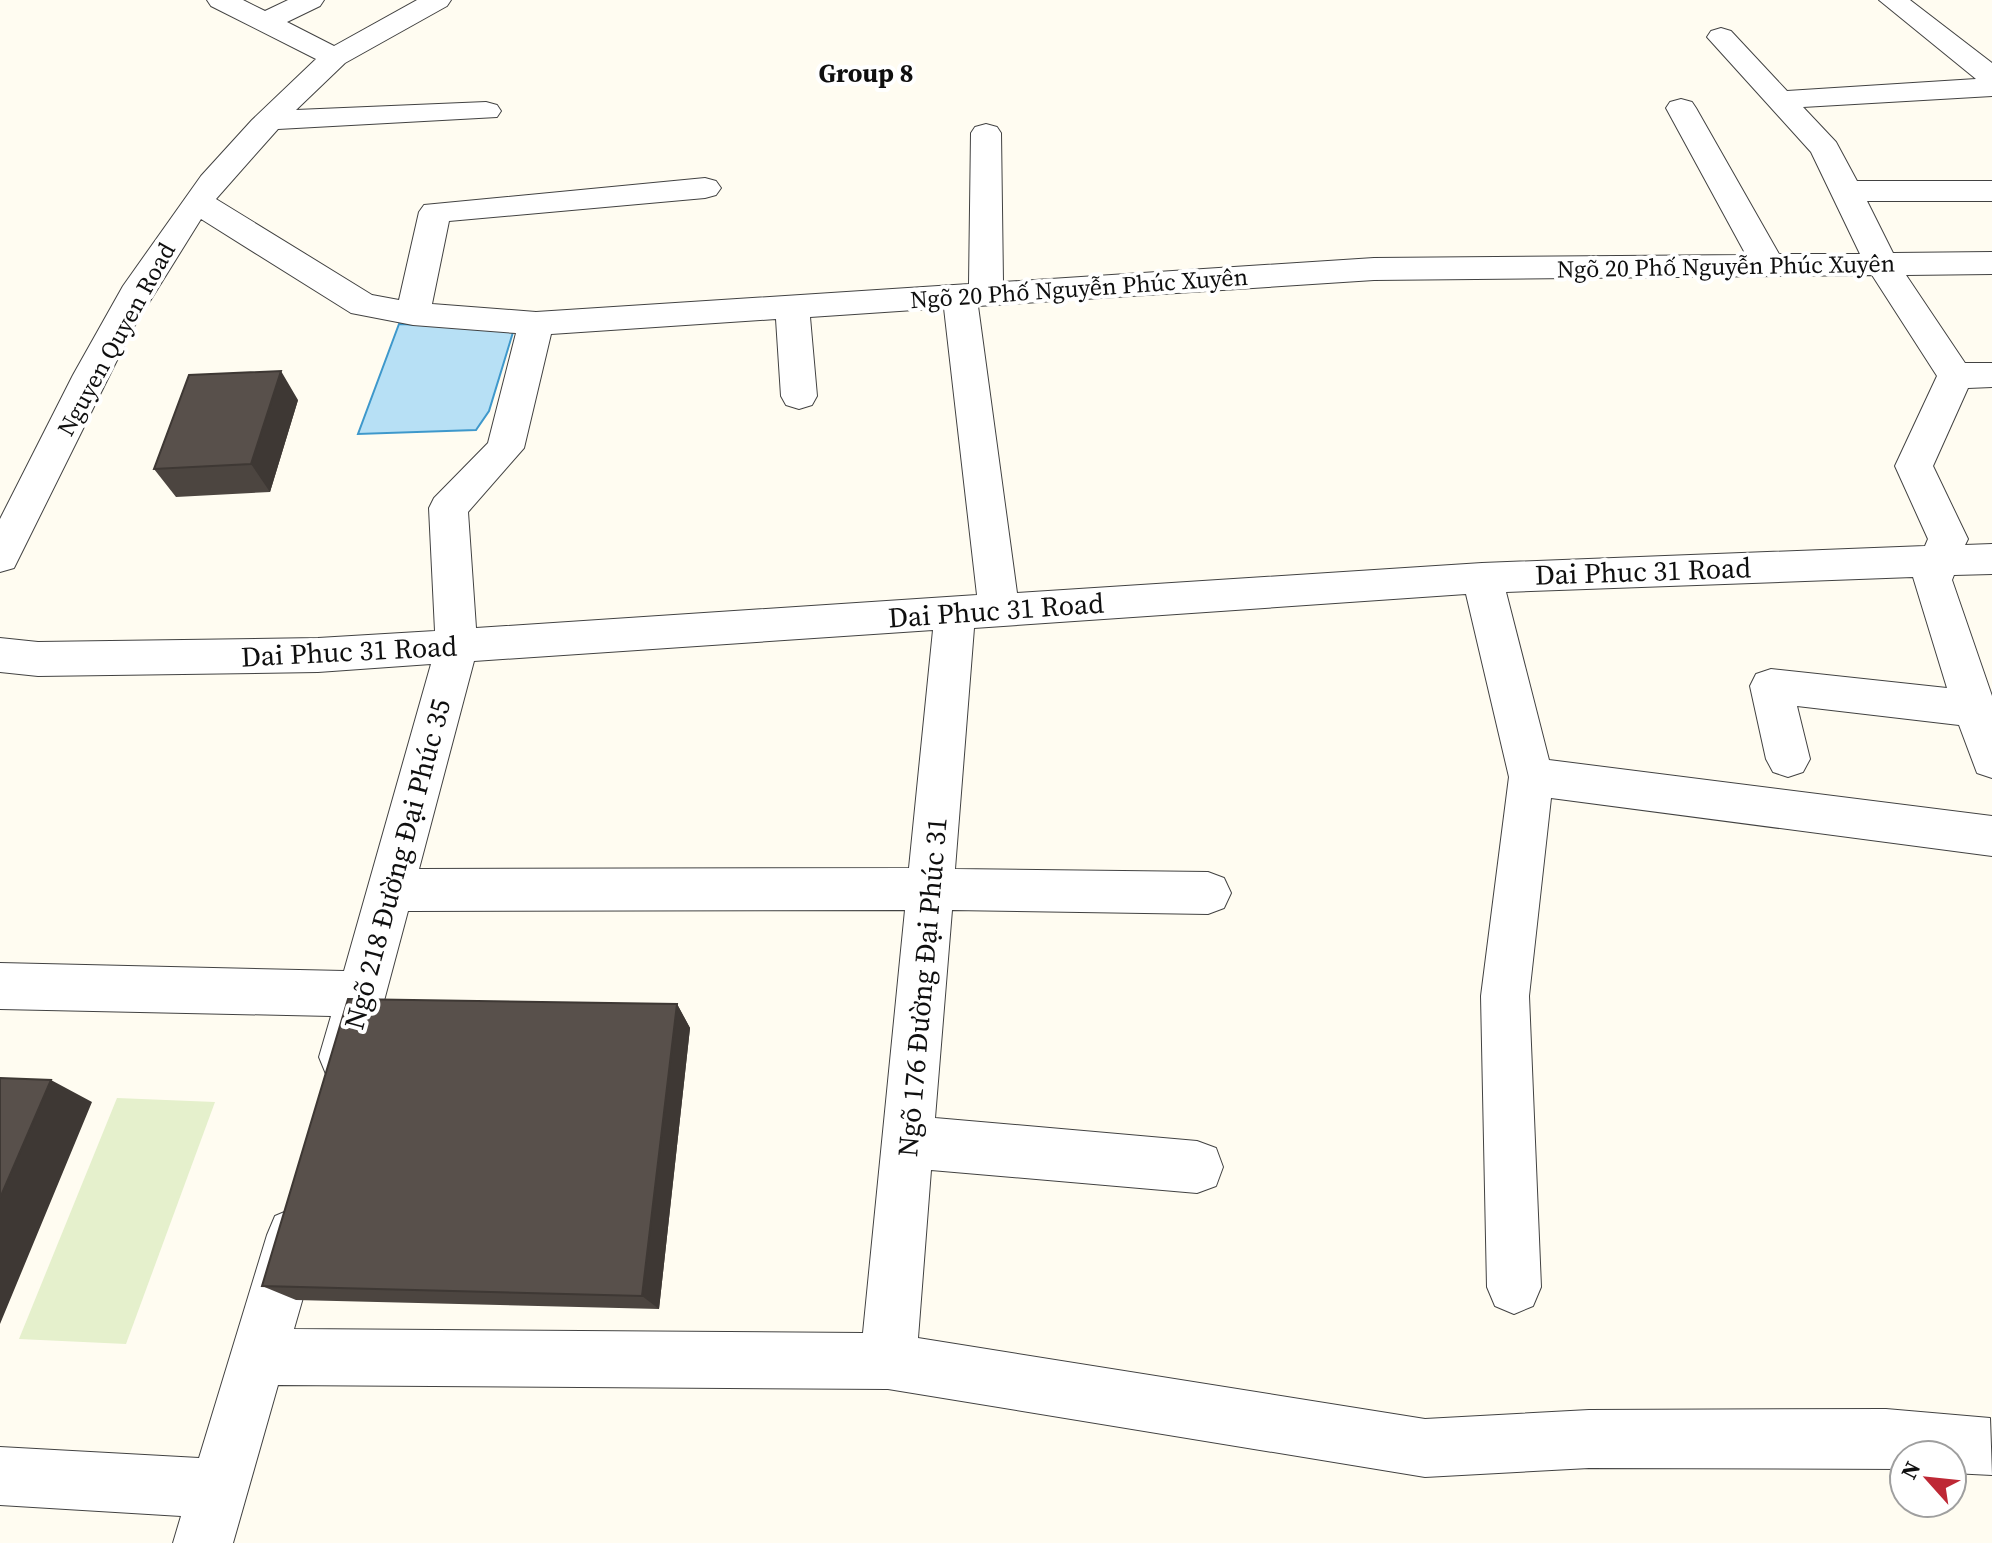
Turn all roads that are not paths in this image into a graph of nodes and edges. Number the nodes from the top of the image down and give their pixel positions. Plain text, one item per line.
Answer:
1 (221, 0) edge
2 (310, 0) edge
3 (437, 0) edge
4 (1893, 0) edge
5 (265, 22) junction
6 (1721, 37) dead end
7 (335, 57) junction
8 (1992, 77) edge
9 (1992, 87) edge
10 (1779, 100) junction
11 (1681, 108) dead end
12 (486, 111) dead end
13 (269, 120) junction
14 (986, 133) dead end
15 (705, 188) dead end
16 (1846, 191) junction
17 (1992, 191) edge
18 (197, 202) junction
19 (1992, 263) edge
20 (1882, 264) junction
21 (1769, 266) junction
22 (973, 295) junction
23 (792, 306) junction
24 (413, 314) junction
25 (536, 323) junction
26 (1974, 376) edge
27 (799, 396) dead end
28 (29, 501) junction
29 (0, 530) edge
30 (0, 557) edge
31 (1940, 559) junction
32 (1992, 559) edge
33 (1482, 578) junction
34 (977, 611) junction
35 (457, 646) junction
36 (0, 655) edge
37 (1975, 709) junction
38 (1788, 759) dead end
39 (1992, 760) edge
40 (1531, 777) junction
41 (1992, 836) edge
42 (930, 889) junction
43 (389, 890) junction
44 (1208, 893) dead end
45 (0, 986) edge
46 (362, 994) junction
47 (332, 1100) edge
48 (908, 1142) junction
49 (1197, 1167) dead end
50 (306, 1191) edge
51 (1514, 1287) dead end
52 (259, 1357) junction
53 (888, 1361) junction
54 (1990, 1447) dead end
55 (0, 1476) edge
56 (218, 1489) junction
57 (203, 1543) edge

1 - 5 street
2 - 5 street
3 - 7 street, Nguyen Quyen Road
4 - 8 street
5 - 7 street
6 - 10 street
7 - 13 street, Nguyen Quyen Road
9 - 10 street
10 - 16 street
11 - 21 street
12 - 13 street
13 - 18 street, Nguyen Quyen Road
14 - 22 street, Ngõ 176 Đường Đại Phúc 31
15 - 24 street
16 - 17 street
16 - 20 street
18 - 24 street, Ngõ 20 Phố Nguyễn Phúc Xuyên
18 - 28 street, Nguyen Quyen Road
19 - 20 street, Ngõ 20 Phố Nguyễn Phúc Xuyên
20 - 21 street, Ngõ 20 Phố Nguyễn Phúc Xuyên
20 - 26 street
21 - 22 street, Ngõ 20 Phố Nguyễn Phúc Xuyên
22 - 23 street, Ngõ 20 Phố Nguyễn Phúc Xuyên
22 - 34 street, Ngõ 176 Đường Đại Phúc 31
23 - 25 street, Ngõ 20 Phố Nguyễn Phúc Xuyên
23 - 27 street
24 - 25 street, Ngõ 20 Phố Nguyễn Phúc Xuyên
25 - 35 street, Ngõ 218 Đường Đại Phúc 35
26 - 31 street
28 - 29 street
28 - 30 street, Nguyen Quyen Road
31 - 32 street, Dai Phuc 31 Road
31 - 33 street, Dai Phuc 31 Road
31 - 37 street
33 - 34 street, Dai Phuc 31 Road
33 - 40 street
34 - 35 street, Dai Phuc 31 Road
34 - 42 street, Ngõ 176 Đường Đại Phúc 31
35 - 36 street, Dai Phuc 31 Road
35 - 43 street, Ngõ 218 Đường Đại Phúc 35
37 - 38 street
37 - 39 street
40 - 41 street
40 - 51 street
42 - 43 street
42 - 44 street
42 - 48 street, Ngõ 176 Đường Đại Phúc 31
43 - 46 street, Ngõ 218 Đường Đại Phúc 35
45 - 46 street
46 - 47 street, Ngõ 218 Đường Đại Phúc 35
48 - 49 street
48 - 53 street, Ngõ 176 Đường Đại Phúc 31
50 - 52 street
52 - 53 street
52 - 56 street
53 - 54 street
55 - 56 street
56 - 57 street

